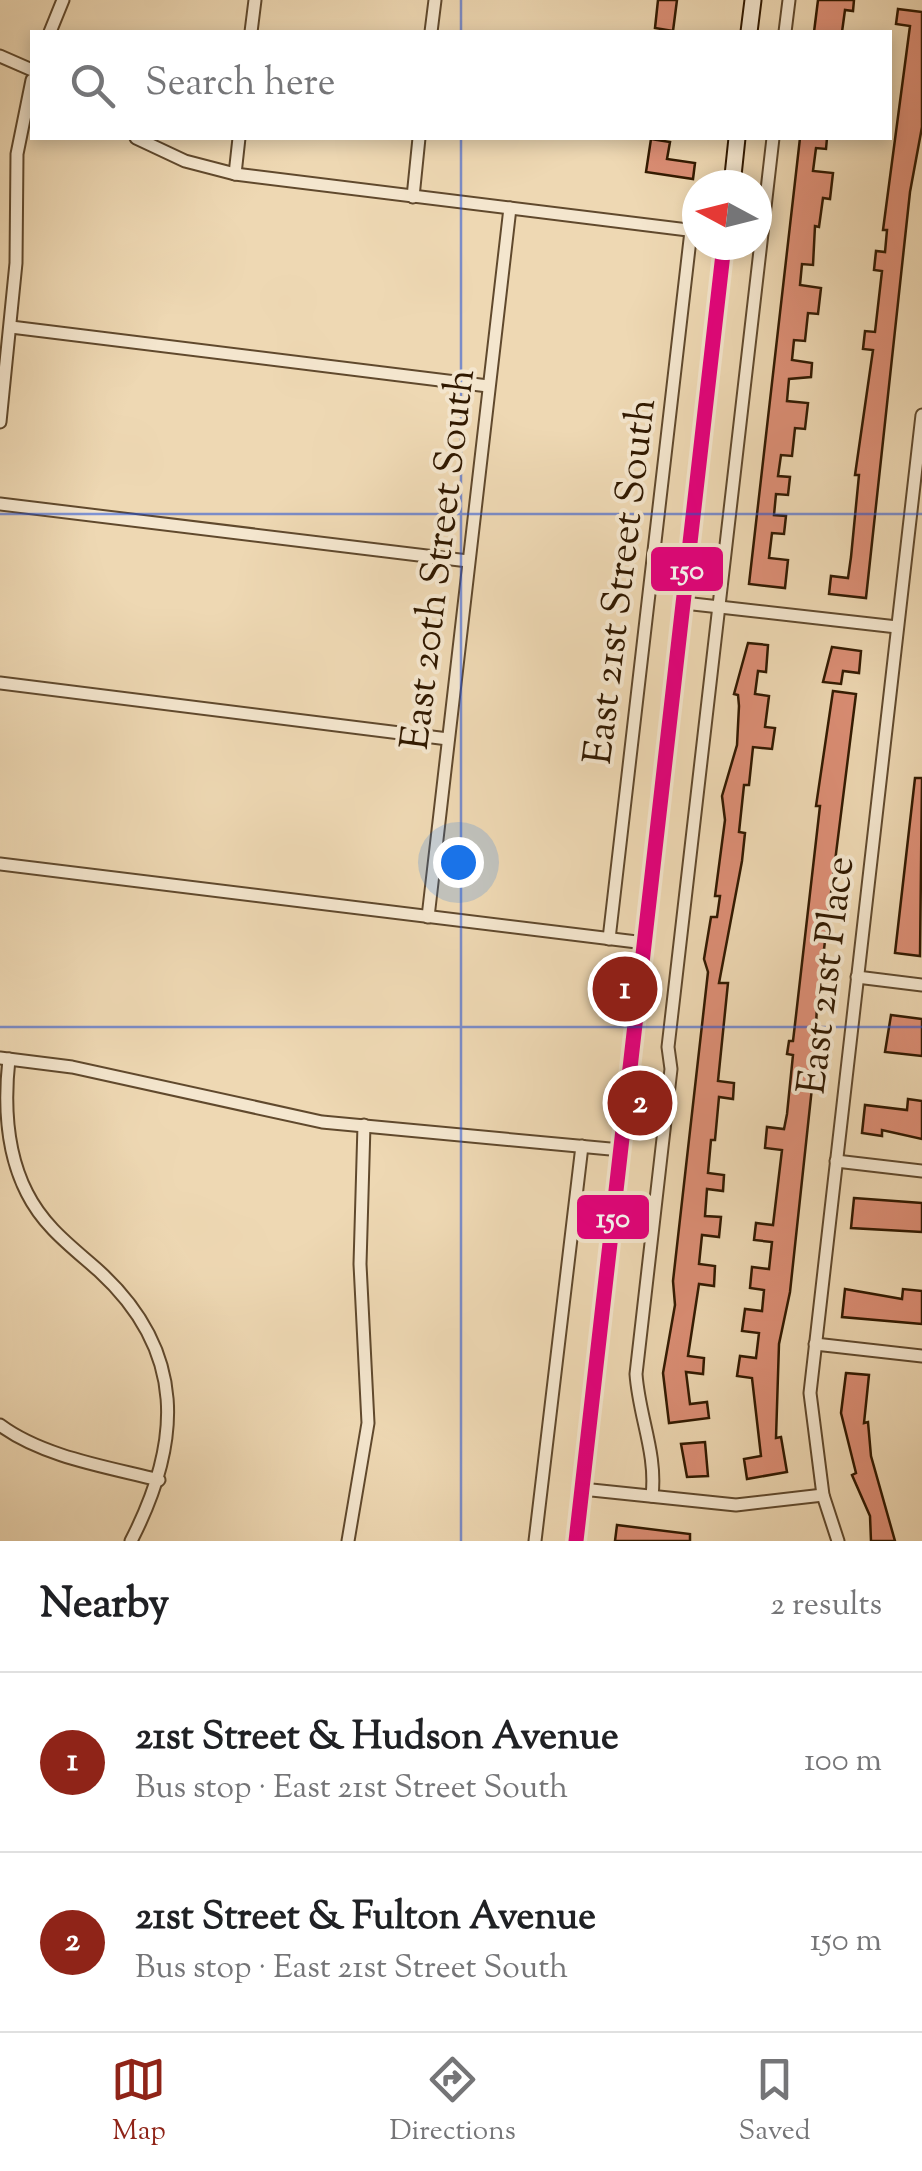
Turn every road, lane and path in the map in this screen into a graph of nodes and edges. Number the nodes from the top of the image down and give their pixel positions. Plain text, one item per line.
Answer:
1 (63, 0) edge
2 (255, 0) edge
3 (434, 0) edge
4 (753, 0) edge
5 (789, 0) edge
6 (51, 30) edge
7 (251, 30) edge
8 (431, 30) edge
9 (750, 30) edge
10 (785, 30) edge
11 (0, 56) edge
12 (30, 69) edge
13 (30, 91) edge
14 (140, 140) edge
15 (240, 140) edge
16 (419, 140) edge
17 (737, 140) edge
18 (773, 140) edge
19 (734, 170) edge
20 (236, 174) junction
21 (413, 197) junction
22 (510, 208) junction
23 (682, 230) edge
24 (691, 260) edge
25 (722, 260) edge
26 (11, 327) junction
27 (488, 386) junction
28 (922, 415) edge
29 (0, 422) edge
30 (0, 504) edge
31 (468, 562) junction
32 (684, 603) junction
33 (719, 607) junction
34 (898, 628) junction
35 (0, 683) edge
36 (448, 739) junction
37 (0, 864) edge
38 (428, 917) junction
39 (609, 939) junction
40 (644, 943) junction
41 (857, 977) junction
42 (922, 985) edge
43 (4, 1059) edge
44 (364, 1125) junction
45 (582, 1146) junction
46 (622, 1150) junction
47 (836, 1161) junction
48 (922, 1171) edge
49 (814, 1344) junction
50 (922, 1356) edge
51 (0, 1425) edge
52 (6, 1436) edge
53 (159, 1480) junction
54 (582, 1489) junction
55 (823, 1495) junction
56 (652, 1496) junction
57 (130, 1541) edge
58 (348, 1541) edge
59 (535, 1541) edge
60 (576, 1541) edge
61 (838, 1541) edge

1 - 6 street
2 - 7 street
3 - 8 street
4 - 9 main road
5 - 10 street
11 - 12 street
13 - 26 street
14 - 20 street
15 - 20 street
16 - 21 street
17 - 19 main road
18 - 33 street
20 - 21 street
21 - 22 street
22 - 23 street
22 - 27 street, East 20th Street South
24 - 39 street, East 21st Street South
25 - 32 main road, East 21st Street South
26 - 27 street
26 - 29 street
27 - 31 street, East 20th Street South
28 - 34 street, East 21st Place
30 - 31 street
31 - 36 street, East 20th Street South
32 - 33 street
32 - 40 main road, East 21st Street South
33 - 34 street
33 - 56 street
34 - 41 street, East 21st Place
35 - 36 street
36 - 38 street, East 20th Street South
37 - 38 street
38 - 39 street
39 - 40 street
40 - 46 main road, East 21st Street South
41 - 42 street
41 - 47 street, East 21st Place
43 - 44 street
43 - 53 street
44 - 45 street
44 - 58 street
45 - 46 street
45 - 59 street
46 - 54 main road, East 21st Street South
47 - 48 street
47 - 49 street, East 21st Place
49 - 50 street
49 - 55 street, East 21st Place
51 - 52 street
52 - 53 street
53 - 57 street
54 - 56 street
54 - 60 main road, East 21st Street South
55 - 56 street
55 - 61 street, East 21st Place

